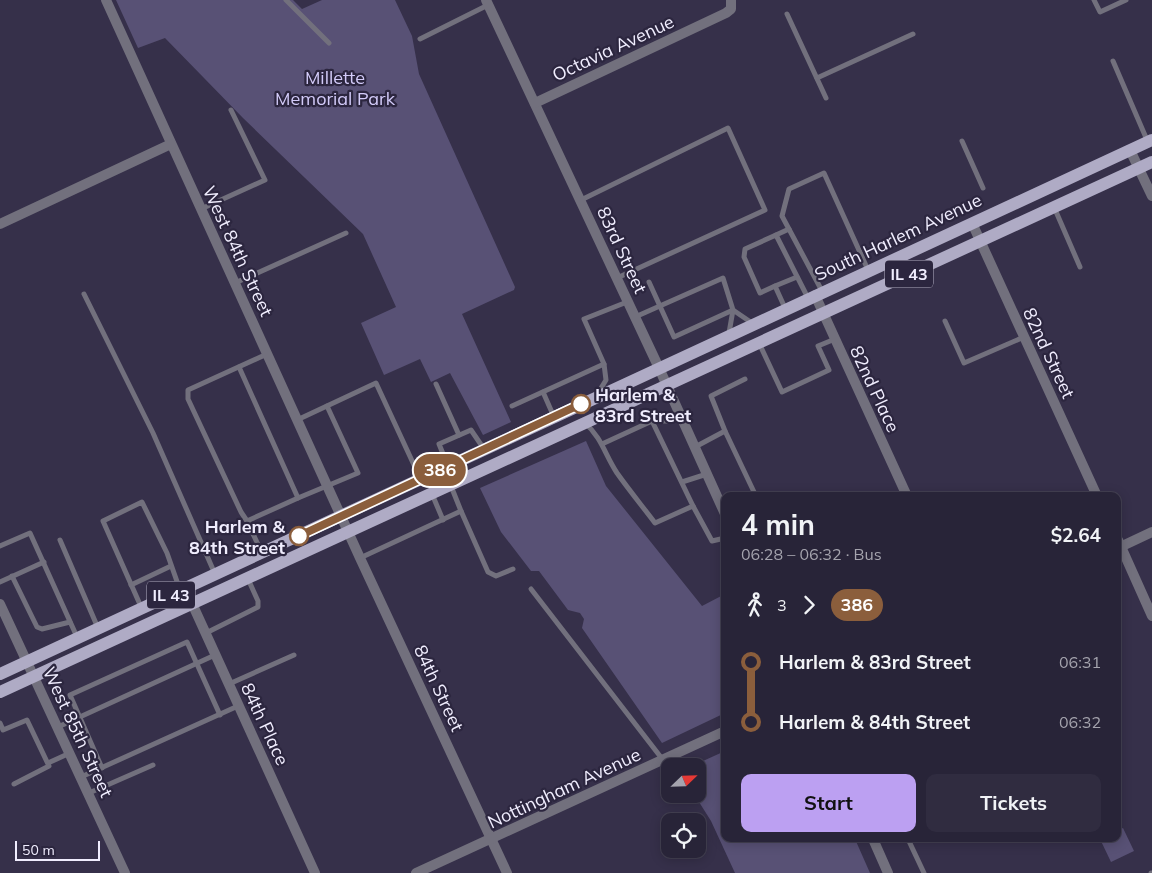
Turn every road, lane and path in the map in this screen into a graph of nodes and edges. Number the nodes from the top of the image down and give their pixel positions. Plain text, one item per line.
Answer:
1 (106, 0) edge
2 (286, 0) edge
3 (1094, 0) edge
4 (1126, 0) edge
5 (487, 3) edge
6 (731, 5) edge
7 (787, 14) dead end
8 (913, 34) dead end
9 (420, 38) dead end
10 (329, 43) dead end
11 (1112, 61) dead end
12 (816, 78) junction
13 (826, 98) dead end
14 (535, 103) junction
15 (231, 110) dead end
16 (962, 141) dead end
17 (1150, 141) edge
18 (172, 144) junction
19 (1130, 150) junction
20 (1152, 162) edge
21 (1139, 168) junction
22 (983, 188) dead end
23 (1152, 196) edge
24 (581, 200) junction
25 (1054, 207) junction
26 (201, 209) junction
27 (972, 223) junction
28 (0, 224) edge
29 (789, 229) junction
30 (346, 233) dead end
31 (776, 234) junction
32 (980, 241) junction
33 (1080, 267) dead end
34 (868, 270) junction
35 (797, 277) junction
36 (617, 278) junction
37 (649, 282) dead end
38 (235, 283) junction
39 (775, 286) junction
40 (84, 294) dead end
41 (815, 295) junction
42 (628, 301) junction
43 (660, 306) junction
44 (785, 308) junction
45 (733, 310) junction
46 (823, 313) junction
47 (635, 317) junction
48 (945, 321) dead end
49 (752, 324) junction
50 (729, 334) junction
51 (1024, 337) junction
52 (835, 339) junction
53 (758, 343) junction
54 (267, 354) junction
55 (604, 364) junction
56 (239, 367) junction
57 (659, 368) junction
58 (745, 379) dead end
59 (436, 384) dead end
60 (667, 385) junction
61 (543, 392) junction
62 (595, 397) junction
63 (326, 406) junction
64 (512, 406) dead end
65 (680, 415) junction
66 (554, 417) junction
67 (298, 420) junction
68 (652, 420) junction
69 (585, 423) junction
70 (725, 431) junction
71 (459, 435) junction
72 (602, 444) junction
73 (694, 447) junction
74 (484, 449) junction
75 (448, 466) junction
76 (706, 474) junction
77 (420, 479) junction
78 (682, 482) junction
79 (450, 484) junction
80 (327, 485) junction
81 (754, 492) dead end
82 (905, 492) edge
83 (1095, 492) edge
84 (432, 493) junction
85 (298, 498) junction
86 (693, 506) junction
87 (721, 506) edge
88 (461, 511) junction
89 (342, 516) junction
90 (443, 520) junction
91 (247, 521) junction
92 (348, 532) junction
93 (1152, 532) edge
94 (721, 539) edge
95 (60, 540) dead end
96 (1121, 544) edge
97 (0, 546) edge
98 (1121, 551) edge
99 (262, 553) junction
100 (360, 558) junction
101 (44, 562) junction
102 (171, 566) junction
103 (513, 569) dead end
104 (215, 574) junction
105 (12, 576) junction
106 (248, 578) junction
107 (0, 582) edge
108 (132, 585) junction
109 (531, 588) dead end
110 (183, 590) junction
111 (0, 604) edge
112 (192, 604) junction
113 (142, 608) junction
114 (1152, 616) edge
115 (70, 622) junction
116 (98, 628) junction
117 (205, 633) junction
118 (78, 638) junction
119 (215, 656) junction
120 (294, 656) dead end
121 (27, 661) junction
122 (197, 664) junction
123 (0, 674) edge
124 (34, 675) junction
125 (229, 684) junction
126 (0, 692) edge
127 (238, 706) junction
128 (220, 714) junction
129 (79, 718) junction
130 (0, 723) edge
131 (58, 727) junction
132 (2, 731) edge
133 (721, 733) edge
134 (70, 753) junction
135 (666, 758) edge
136 (661, 759) edge
137 (661, 760) edge
138 (48, 763) junction
139 (153, 764) dead end
140 (102, 768) junction
141 (81, 777) junction
142 (14, 784) dead end
143 (89, 793) junction
144 (492, 839) junction
145 (874, 842) edge
146 (909, 842) edge
147 (125, 873) edge
148 (315, 873) edge
149 (416, 873) edge
150 (507, 873) edge
151 (888, 873) edge
152 (924, 873) edge

1 - 18 street, West 84th Street
2 - 10 lane
3 - 4 lane
5 - 9 lane
5 - 14 street, 83rd Street
6 - 14 street, Octavia Avenue
7 - 12 lane
8 - 12 lane
11 - 17 lane
12 - 13 lane
14 - 24 street, 83rd Street
15 - 26 lane
16 - 22 lane
17 - 19 main road, South Harlem Avenue / IL 43
18 - 26 street, West 84th Street
18 - 28 street
19 - 21 street
19 - 27 main road, South Harlem Avenue / IL 43
20 - 21 main road, IL 43
21 - 23 street
21 - 25 main road, IL 43
24 - 36 street, 83rd Street
24 - 36 lane
25 - 32 main road, IL 43
25 - 33 lane
26 - 38 street, West 84th Street
27 - 32 street, 82nd Street
27 - 34 main road, South Harlem Avenue / IL 43
29 - 31 lane
29 - 34 lane
29 - 41 lane
30 - 38 lane
31 - 35 lane
31 - 39 lane
32 - 46 main road, IL 43
32 - 51 street, 82nd Street
34 - 41 main road, South Harlem Avenue / IL 43
35 - 39 lane
35 - 41 lane
36 - 42 street, 83rd Street
37 - 43 lane
38 - 54 street, West 84th Street
39 - 44 lane
40 - 104 lane
41 - 44 main road, South Harlem Avenue / IL 43
41 - 46 street, 82nd Place
42 - 47 street, 83rd Street
42 - 55 lane
43 - 45 lane
43 - 45 lane
43 - 47 lane
44 - 49 main road, South Harlem Avenue / IL 43
45 - 49 lane
45 - 50 lane
46 - 52 street, 82nd Place
46 - 53 main road, IL 43
47 - 57 street, 83rd Street
48 - 51 lane
49 - 50 main road, South Harlem Avenue / IL 43
50 - 57 main road, South Harlem Avenue / IL 43
51 - 83 street, 82nd Street
52 - 53 lane
52 - 82 street, 82nd Place
53 - 60 main road, IL 43
54 - 56 lane
54 - 67 street, West 84th Street
55 - 61 lane
55 - 62 lane
56 - 85 lane
56 - 91 lane
57 - 60 street, 83rd Street
57 - 62 main road, IL 43
58 - 70 lane
59 - 71 lane
60 - 65 street, 83rd Street
60 - 69 main road, IL 43
61 - 64 lane
61 - 66 lane
62 - 66 main road, IL 43
63 - 67 lane
63 - 77 lane
63 - 80 lane
65 - 68 lane
65 - 73 street, 83rd Street
66 - 74 main road, IL 43
67 - 80 street, West 84th Street
68 - 72 lane
68 - 78 lane
69 - 72 lane
69 - 79 main road, IL 43
70 - 73 lane
70 - 81 lane
71 - 74 lane
71 - 75 lane
72 - 86 lane
73 - 76 street, 83rd Street
74 - 75 main road, IL 43
75 - 77 main road, IL 43
76 - 78 lane
76 - 87 street, 83rd Street
77 - 89 main road, IL 43
78 - 86 lane
79 - 84 main road, IL 43
79 - 88 lane
80 - 85 lane
80 - 89 street, West 84th Street
84 - 90 lane
84 - 92 main road, IL 43
85 - 91 lane
86 - 94 lane
88 - 90 lane
88 - 103 lane
89 - 92 street, 84th Street
89 - 99 main road, IL 43
90 - 100 lane
91 - 99 lane
92 - 100 street, 84th Street
92 - 106 main road, IL 43
93 - 96 street
95 - 116 lane
97 - 101 lane
98 - 114 street
99 - 104 main road, IL 43
100 - 144 street, 84th Street
101 - 105 lane
101 - 115 lane
102 - 108 lane
102 - 108 lane
102 - 110 lane
104 - 110 main road, IL 43
105 - 107 lane
105 - 115 lane
106 - 112 main road, IL 43
106 - 117 lane
108 - 113 lane
109 - 136 lane
110 - 112 street, 84th Place
110 - 113 main road, IL 43
111 - 121 street, West 85th Street
112 - 117 street, 84th Place
112 - 124 main road, IL 43
113 - 116 main road, IL 43
115 - 118 lane
116 - 118 main road, IL 43
117 - 119 street, 84th Place
118 - 121 main road, IL 43
119 - 122 lane
119 - 125 street, 84th Place
120 - 125 lane
121 - 123 main road, IL 43
121 - 124 street, West 85th Street
122 - 128 lane
122 - 129 lane
122 - 129 lane
124 - 126 main road, IL 43
124 - 131 street, West 85th Street
125 - 127 street, 84th Place
127 - 128 lane
127 - 148 street, 84th Place
128 - 140 lane
129 - 131 lane
129 - 140 lane
130 - 132 lane
131 - 134 street, West 85th Street
132 - 138 lane
133 - 135 street, Nottingham Avenue
134 - 138 lane
134 - 141 street, West 85th Street
137 - 144 street, Nottingham Avenue
138 - 142 lane
139 - 143 lane
140 - 141 lane
141 - 143 street, West 85th Street
143 - 147 street, West 85th Street
144 - 149 street, Nottingham Avenue
144 - 150 street, 84th Street
145 - 151 street
146 - 152 lane

